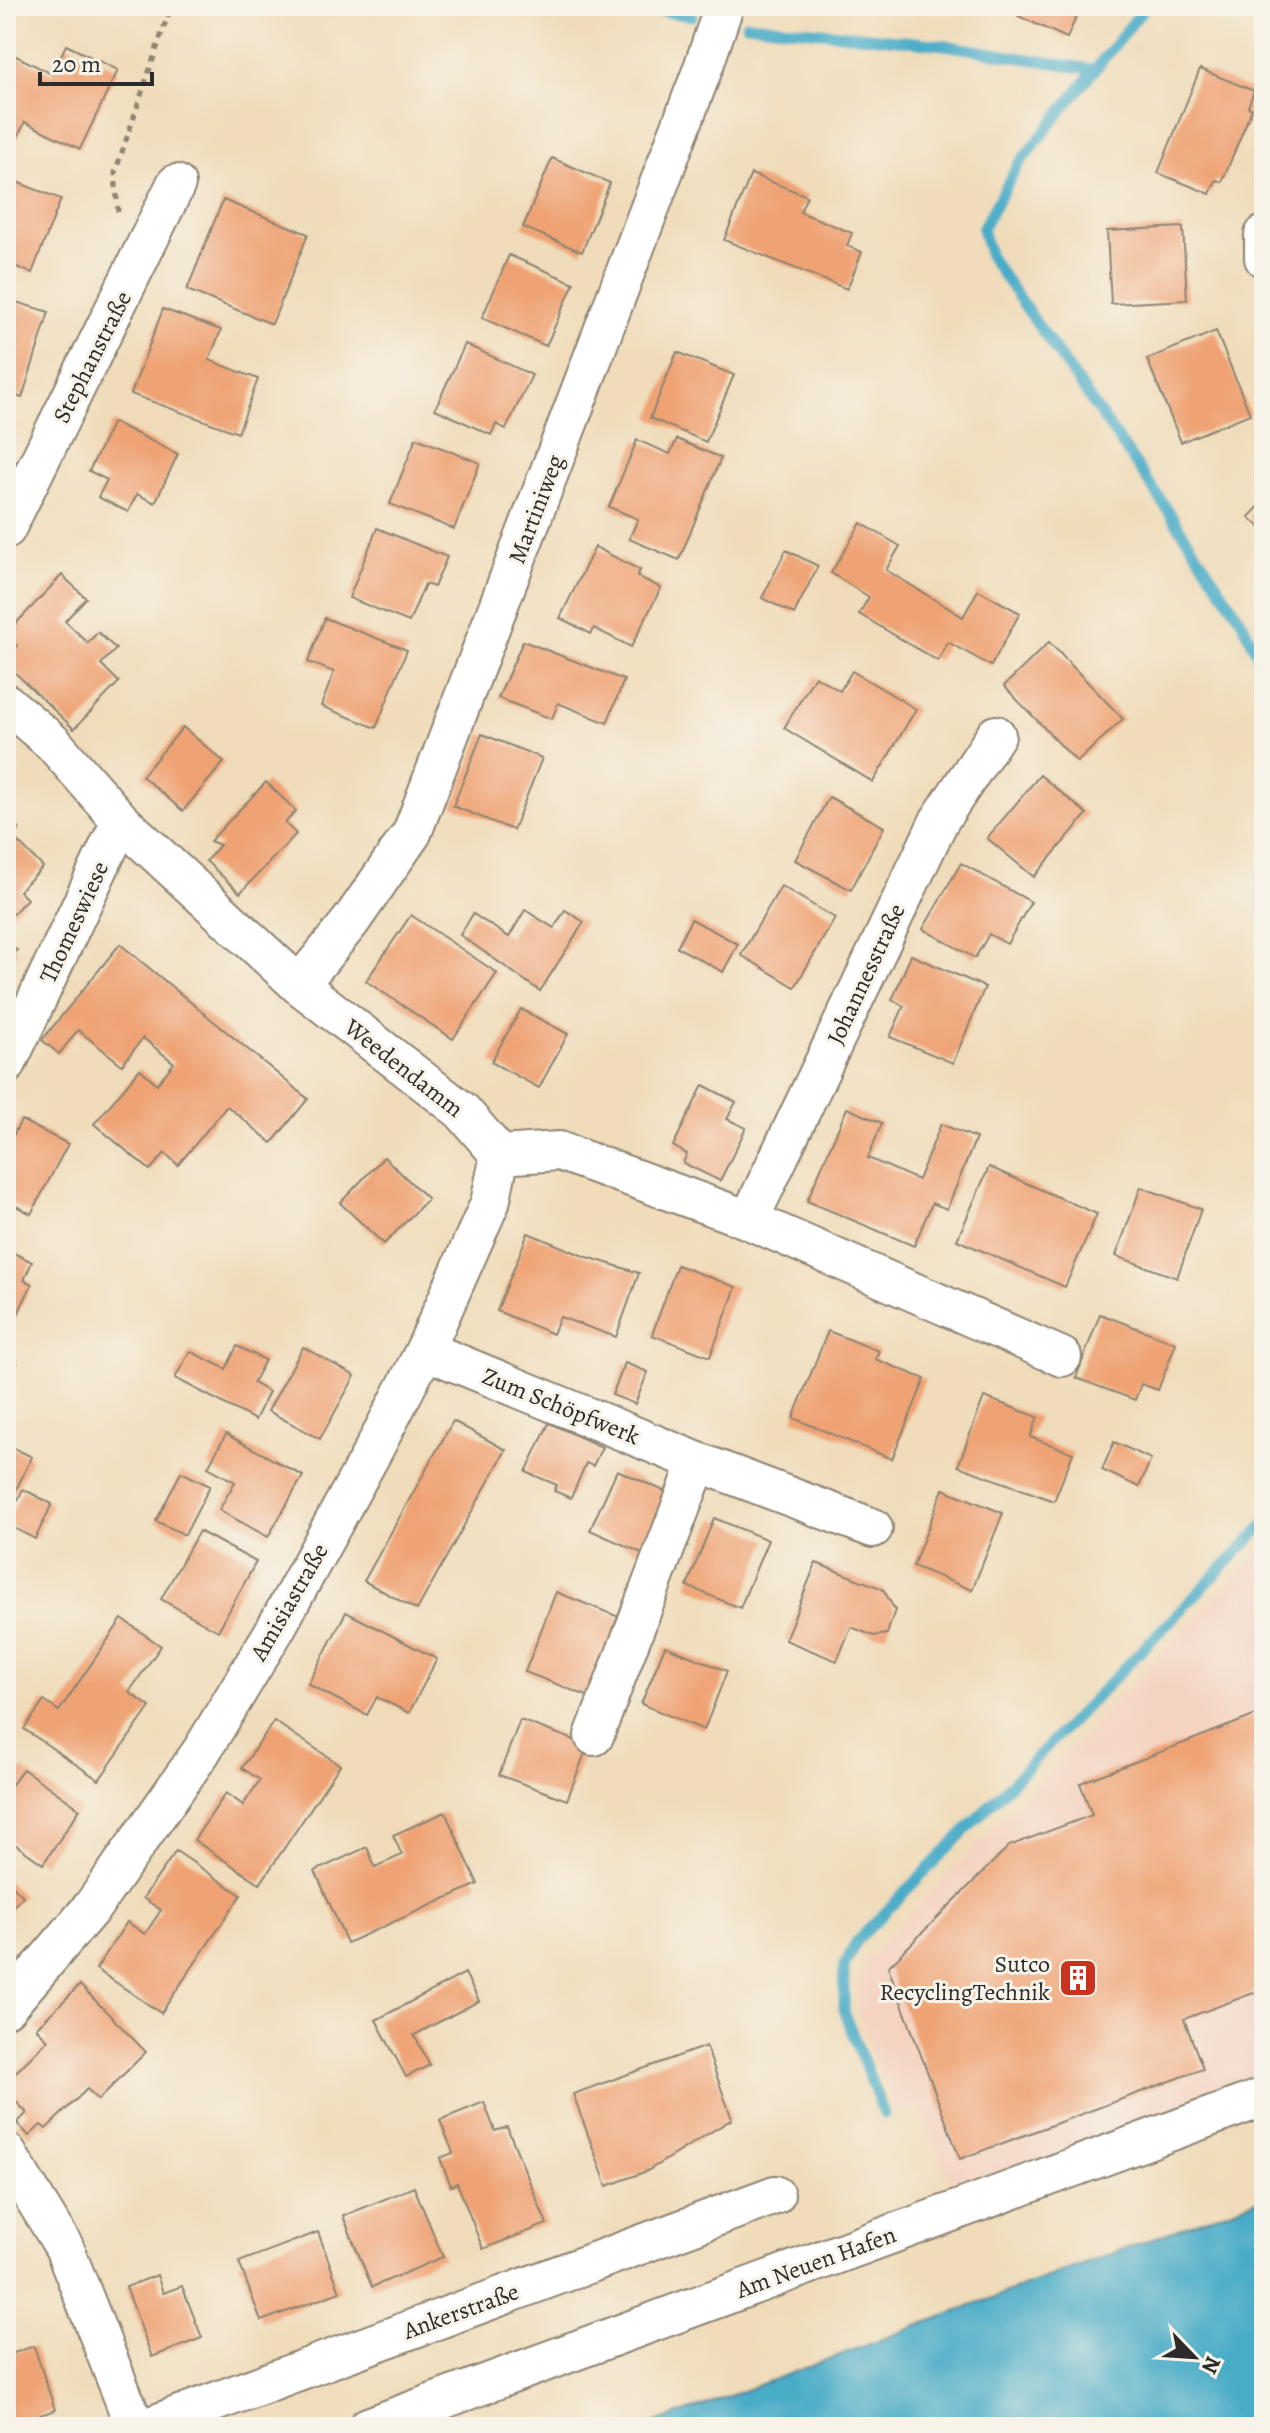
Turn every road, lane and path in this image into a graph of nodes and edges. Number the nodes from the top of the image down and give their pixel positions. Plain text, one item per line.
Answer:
1 (171, 6) edge
2 (724, 6) edge
3 (176, 184) dead end
4 (119, 218) dead end
5 (1264, 235) edge
6 (1264, 258) edge
7 (6, 529) edge
8 (6, 703) edge
9 (996, 735) dead end
10 (121, 821) junction
11 (299, 985) junction
12 (6, 1065) edge
13 (500, 1155) junction
14 (749, 1220) junction
15 (425, 1350) junction
16 (1062, 1357) dead end
17 (698, 1462) junction
18 (873, 1528) dead end
19 (594, 1736) dead end
20 (6, 2008) edge
21 (1264, 2097) edge
22 (6, 2152) edge
23 (775, 2195) dead end
24 (135, 2427) edge
25 (147, 2427) edge
26 (368, 2427) edge

1 - 4 path
2 - 11 street, Martiniweg
3 - 7 street, Stephanstraße
5 - 6 street
8 - 10 street, Weedendamm
9 - 14 street, Johannesstraße
10 - 11 street, Weedendamm
10 - 12 street, Thomeswiese
11 - 13 street, Weedendamm
13 - 14 street
13 - 15 street, Amisiastraße
14 - 16 street
15 - 17 street, Zum Schöpfwerk
15 - 20 street, Amisiastraße
17 - 18 street, Zum Schöpfwerk
17 - 19 street
21 - 26 street, Am Neuen Hafen
22 - 24 street
23 - 25 street, Ankerstraße

